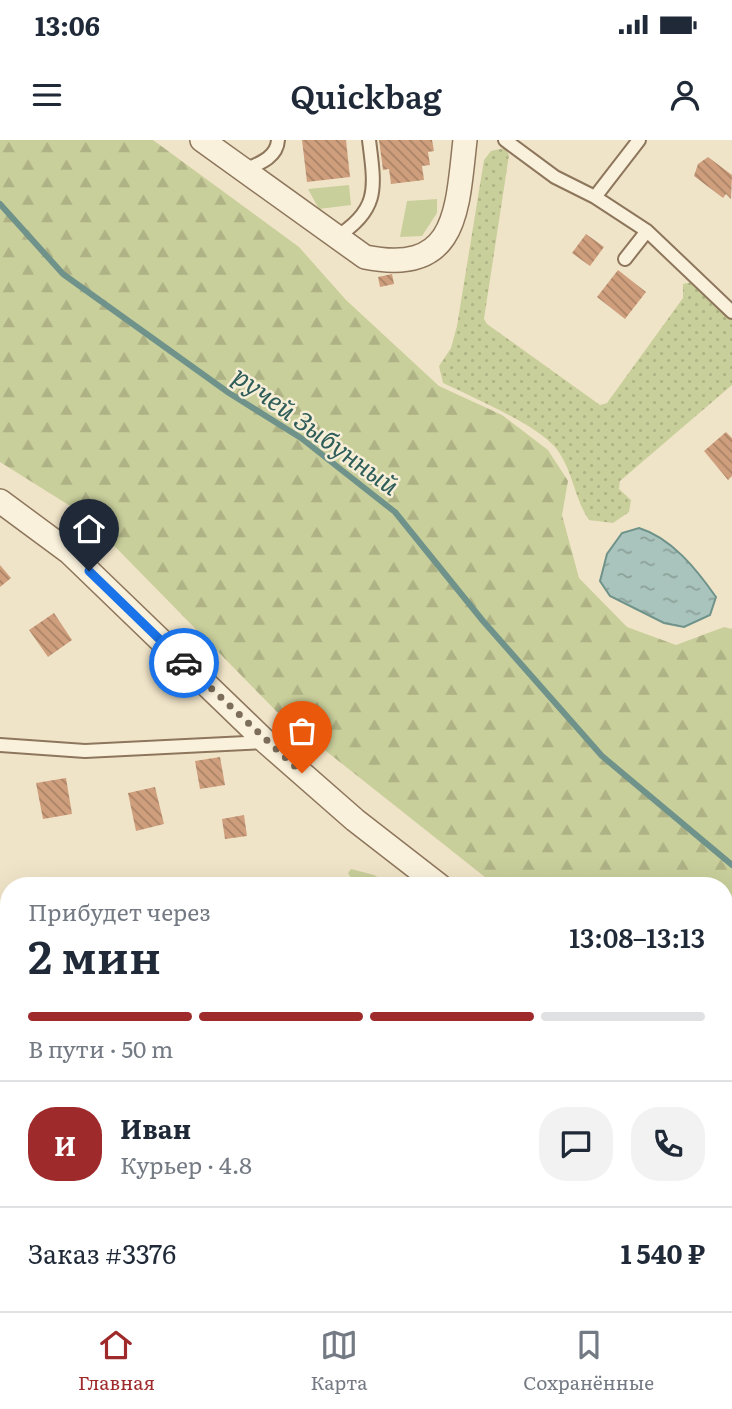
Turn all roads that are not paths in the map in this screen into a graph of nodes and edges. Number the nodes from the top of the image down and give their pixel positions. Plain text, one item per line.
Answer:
1 (202, 140) edge
2 (278, 140) edge
3 (369, 140) edge
4 (465, 140) edge
5 (505, 140) edge
6 (639, 140) edge
7 (244, 170) junction
8 (594, 197) junction
9 (646, 231) junction
10 (335, 238) junction
11 (625, 259) dead end
12 (732, 312) edge
13 (0, 502) edge
14 (266, 742) junction
15 (0, 745) edge
16 (428, 877) edge

1 - 7 street
2 - 7 lane
3 - 10 lane
4 - 10 street
5 - 8 lane
6 - 8 lane
7 - 10 street
8 - 9 lane
9 - 11 lane
9 - 12 lane
13 - 14 street
14 - 15 lane
14 - 16 street

